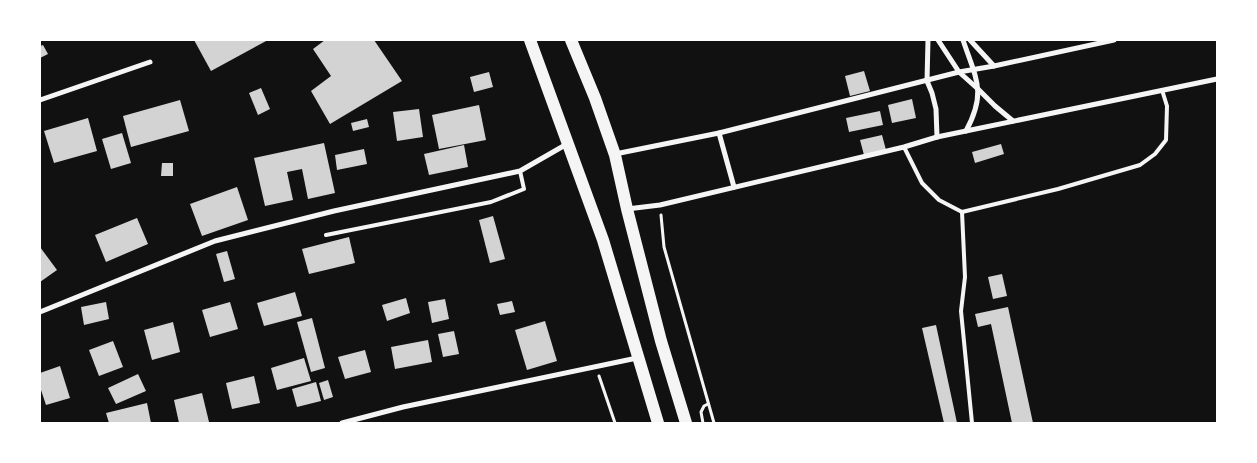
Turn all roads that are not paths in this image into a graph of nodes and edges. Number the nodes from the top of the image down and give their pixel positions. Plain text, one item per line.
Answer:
1 (530, 40) edge
2 (571, 40) edge
3 (928, 40) edge
4 (938, 40) edge
5 (963, 40) edge
6 (970, 40) edge
7 (1114, 40) edge
8 (150, 62) dead end
9 (994, 66) junction
10 (973, 70) junction
11 (959, 72) junction
12 (1217, 79) edge
13 (926, 81) junction
14 (978, 89) junction
15 (1162, 90) junction
16 (40, 100) edge
17 (1013, 121) junction
18 (966, 131) junction
19 (719, 133) junction
20 (937, 137) junction
21 (568, 144) junction
22 (904, 147) junction
23 (615, 154) junction
24 (520, 171) junction
25 (734, 187) junction
26 (627, 209) junction
27 (962, 212) junction
28 (326, 235) dead end
29 (40, 312) edge
30 (638, 357) junction
31 (342, 423) edge
32 (658, 423) edge
33 (686, 423) edge
34 (972, 423) edge

1 - 21 highway
2 - 23 highway
3 - 13 street
4 - 11 street
5 - 10 street
6 - 9 street
7 - 9 street
8 - 16 street
9 - 10 street
10 - 11 street
10 - 14 street
11 - 13 street
11 - 14 street
12 - 15 street
13 - 19 street
13 - 20 street
14 - 17 street
14 - 18 street
15 - 17 street
15 - 27 lane
17 - 18 street
18 - 20 street
19 - 23 street
19 - 25 street
20 - 22 street
21 - 24 street
21 - 30 highway
22 - 25 street
22 - 27 lane
23 - 26 highway
24 - 28 lane
24 - 29 street
25 - 26 street
26 - 33 highway
27 - 34 lane
30 - 31 street
30 - 32 highway

